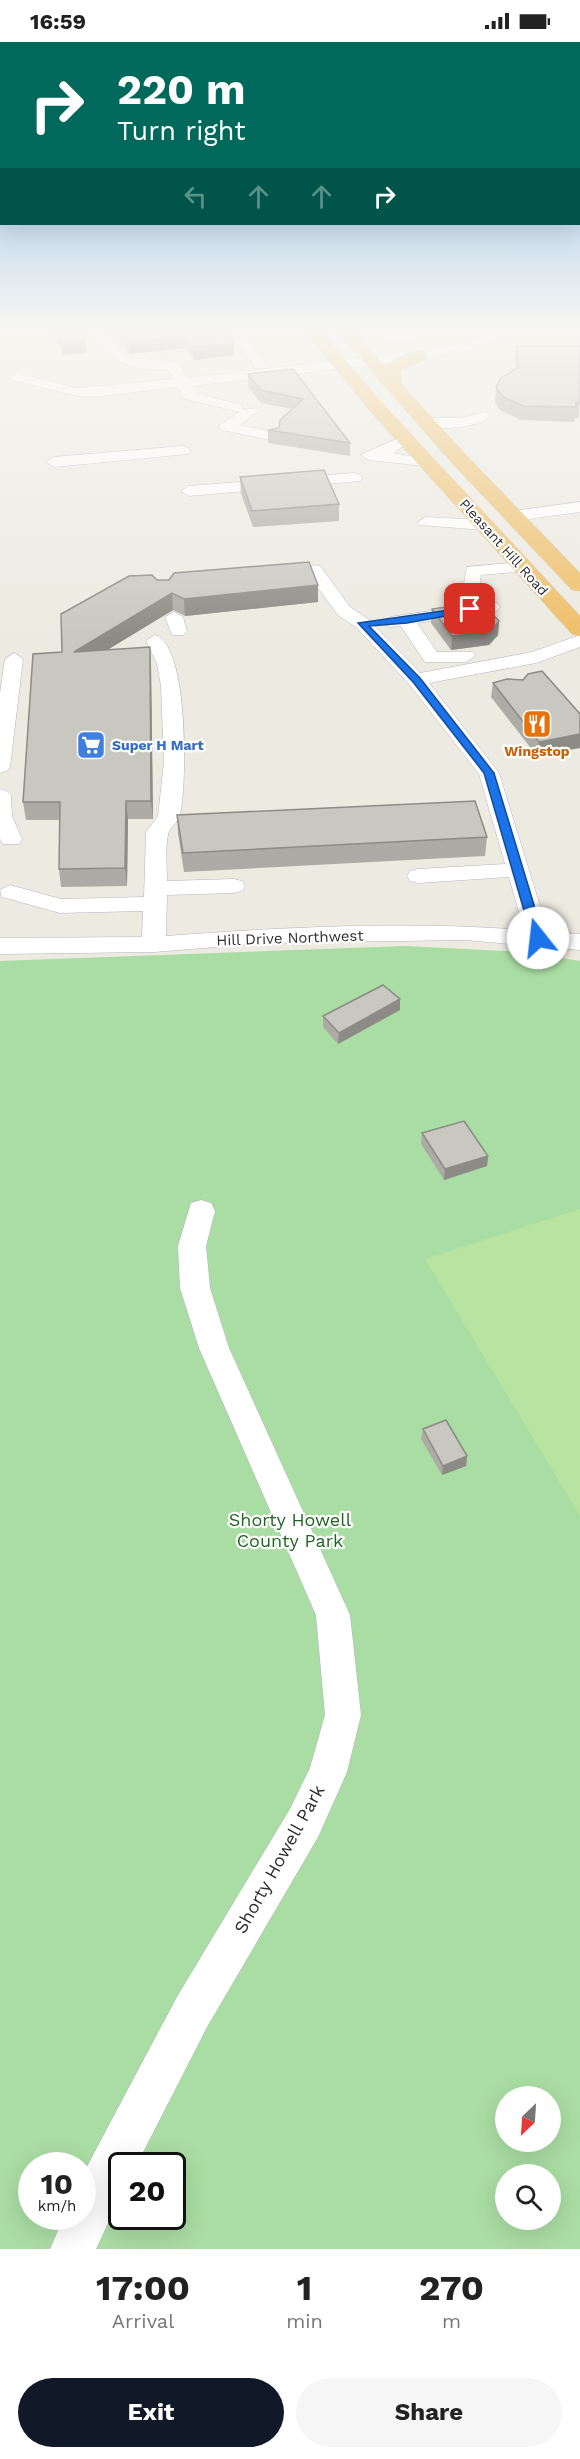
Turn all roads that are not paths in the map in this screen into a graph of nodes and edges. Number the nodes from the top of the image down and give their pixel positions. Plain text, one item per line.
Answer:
1 (252, 432) edge
2 (399, 432) edge
3 (433, 432) edge
4 (272, 436) edge
5 (405, 439) junction
6 (183, 452) dead end
7 (54, 462) dead end
8 (428, 464) junction
9 (354, 478) dead end
10 (189, 491) dead end
11 (580, 507) edge
12 (469, 509) junction
13 (513, 516) junction
14 (484, 525) junction
15 (522, 567) junction
16 (314, 570) edge
17 (580, 585) edge
18 (472, 589) dead end
19 (491, 607) dead end
20 (407, 621) junction
21 (362, 623) junction
22 (580, 629) edge
23 (154, 641) dead end
24 (580, 641) edge
25 (524, 644) dead end
26 (14, 659) dead end
27 (580, 661) edge
28 (497, 668) junction
29 (419, 683) junction
30 (0, 767) edge
31 (0, 795) edge
32 (11, 839) dead end
33 (518, 870) junction
34 (418, 876) dead end
35 (234, 886) dead end
36 (10, 892) dead end
37 (153, 896) junction
38 (538, 938) junction
39 (580, 942) edge
40 (154, 944) junction
41 (0, 946) edge
42 (201, 1211) dead end
43 (73, 2249) edge

1 - 4 street
2 - 5 highway, Pleasant Hill Road
3 - 13 highway, Pleasant Hill Road
5 - 8 highway, Pleasant Hill Road
5 - 8 street
6 - 7 street
8 - 12 highway, Pleasant Hill Road
9 - 10 street
11 - 13 street
12 - 14 highway, Pleasant Hill Road
12 - 14 street
13 - 17 highway, Pleasant Hill Road
14 - 15 highway, Pleasant Hill Road
15 - 18 street
15 - 22 highway, Pleasant Hill Road
16 - 21 street
19 - 20 street
20 - 21 street
20 - 28 street
21 - 29 street
23 - 37 street
24 - 28 street
25 - 28 street
26 - 30 street
27 - 28 street
28 - 29 street
29 - 33 street
31 - 32 street
33 - 34 street
33 - 38 street
35 - 37 street
36 - 37 street
37 - 40 street
38 - 39 street, Hill Drive Northwest
38 - 40 street, Hill Drive Northwest
40 - 41 street, Hill Drive Northwest
42 - 43 street, Shorty Howell Park

